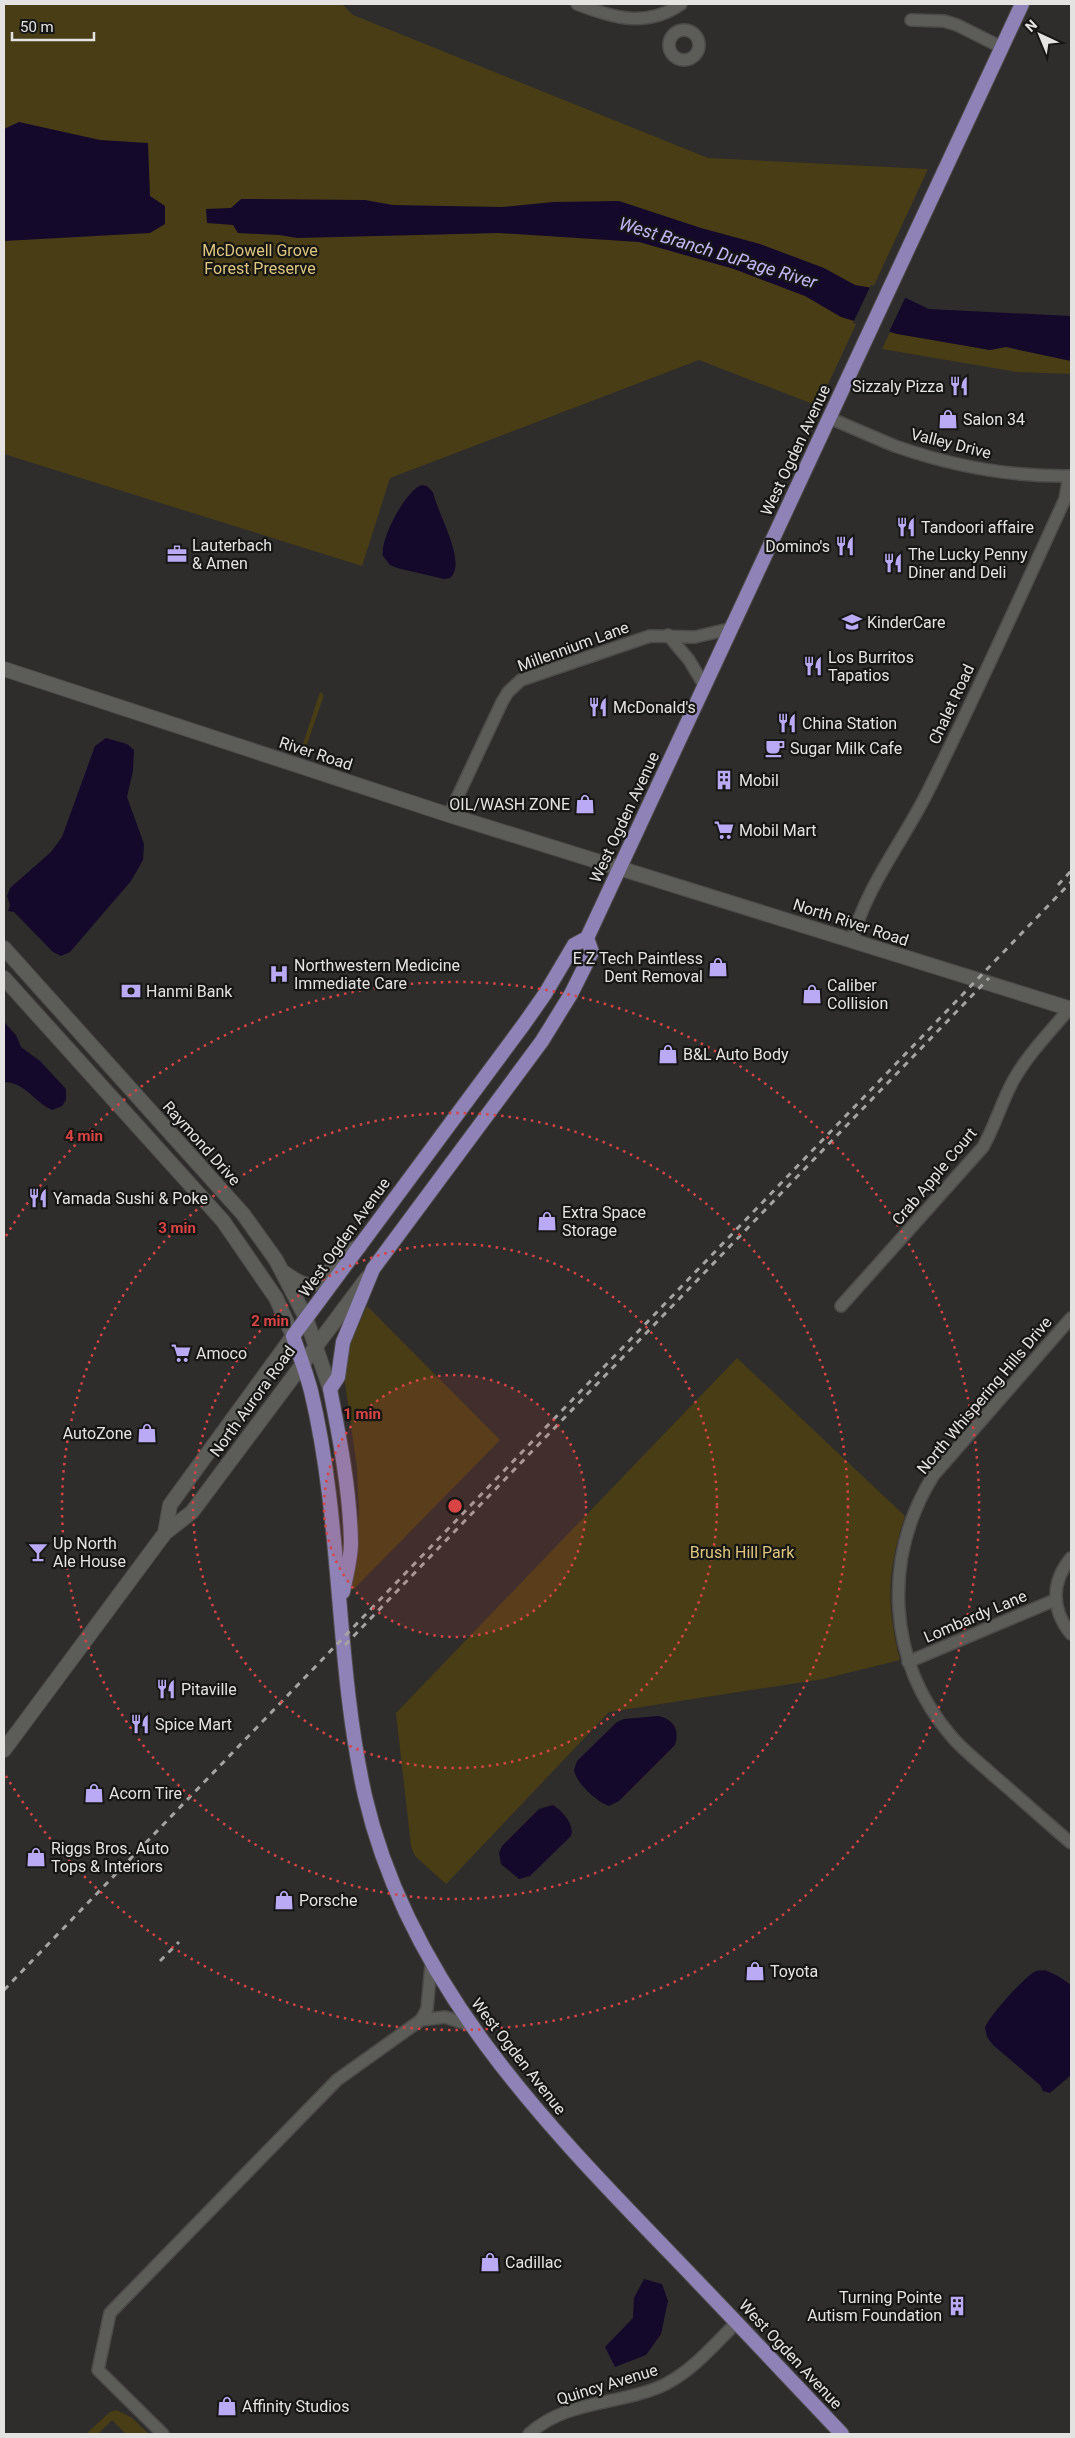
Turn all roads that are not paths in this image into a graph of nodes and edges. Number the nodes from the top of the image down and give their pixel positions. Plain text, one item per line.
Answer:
1 (577, 4) edge
2 (681, 4) edge
3 (1022, 4) edge
4 (668, 12) junction
5 (911, 20) dead end
6 (677, 32) dead end
7 (1001, 47) junction
8 (828, 418) junction
9 (1070, 476) edge
10 (729, 629) junction
11 (668, 635) junction
12 (4, 669) edge
13 (704, 685) junction
14 (449, 815) junction
15 (619, 867) junction
16 (587, 938) junction
17 (852, 940) junction
18 (4, 948) edge
19 (4, 978) edge
20 (1071, 1009) edge
21 (435, 1188) joint
22 (360, 1246) junction
23 (374, 1269) junction
24 (282, 1271) junction
25 (841, 1306) dead end
26 (306, 1318) junction
27 (1071, 1318) edge
28 (293, 1336) junction
29 (316, 1344) junction
30 (302, 1363) junction
31 (330, 1389) junction
32 (165, 1533) junction
33 (1071, 1558) edge
34 (1055, 1600) junction
35 (340, 1608) junction
36 (1071, 1634) edge
37 (908, 1662) junction
38 (4, 1750) edge
39 (1071, 1844) edge
40 (432, 1964) junction
41 (420, 2020) junction
42 (470, 2025) junction
43 (737, 2322) junction
44 (163, 2434) edge
45 (529, 2434) edge
46 (842, 2434) edge

1 - 4 street
2 - 4 street
3 - 7 main road, West Ogden Avenue
4 - 6 street
5 - 7 street
7 - 8 main road, West Ogden Avenue
8 - 9 street, Valley Drive
8 - 10 main road, West Ogden Avenue
9 - 17 street, Chalet Road
10 - 11 street, Millennium Lane
10 - 13 main road, West Ogden Avenue
11 - 13 street
11 - 14 street, Millennium Lane
12 - 14 street, River Road
13 - 15 main road, West Ogden Avenue
14 - 15 street, River Road
15 - 16 main road, West Ogden Avenue
15 - 17 street, North River Road
16 - 21 main road, West Ogden Avenue
16 - 22 main road, West Ogden Avenue
17 - 20 street, North River Road
18 - 24 street, Raymond Drive
19 - 28 street
20 - 25 street, Crab Apple Court
21 - 23 main road, North Aurora Road
22 - 24 street
22 - 26 main road, West Ogden Avenue
23 - 29 street, North Aurora Road
23 - 31 main road
24 - 26 street, Raymond Drive
26 - 28 main road, West Ogden Avenue
26 - 29 street, Raymond Drive
27 - 37 street, North Whispering Hills Drive
28 - 30 main road, West Ogden Avenue
28 - 32 street, North Aurora Road
29 - 30 street, North Aurora Road
29 - 31 street, Raymond Drive
30 - 32 street, North Aurora Road
30 - 35 main road, West Ogden Avenue
31 - 35 main road, West Ogden Avenue
32 - 38 street, North Aurora Road
33 - 34 street
34 - 36 street
34 - 37 street, Lombardy Lane
35 - 40 main road, West Ogden Avenue
37 - 39 street, North Whispering Hills Drive
40 - 41 street
40 - 42 main road, West Ogden Avenue
41 - 42 street
41 - 44 street
42 - 43 main road, West Ogden Avenue
43 - 45 street, Quincy Avenue
43 - 46 main road, West Ogden Avenue

